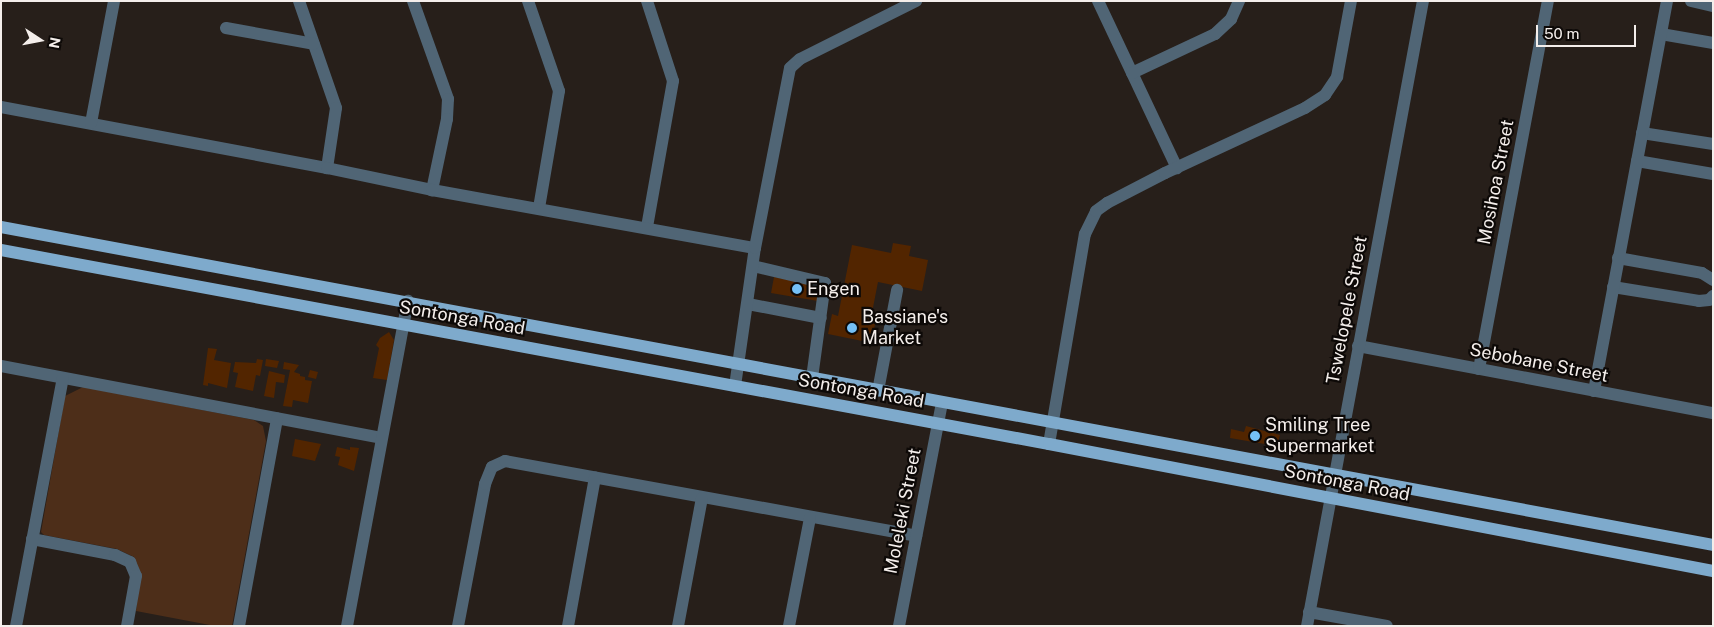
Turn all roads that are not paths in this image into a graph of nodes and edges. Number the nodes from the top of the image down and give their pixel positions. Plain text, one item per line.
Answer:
1 (114, 1) edge
2 (299, 1) edge
3 (413, 1) edge
4 (528, 1) edge
5 (916, 1) edge
6 (1098, 1) edge
7 (1239, 1) edge
8 (1351, 1) edge
9 (1423, 1) edge
10 (1548, 1) edge
11 (1667, 1) edge
12 (1691, 1) edge
13 (650, 3) edge
14 (1713, 6) edge
15 (226, 28) dead end
16 (1661, 34) junction
17 (1713, 43) edge
18 (314, 44) junction
19 (1132, 73) junction
20 (1, 107) edge
21 (91, 123) junction
22 (1642, 133) junction
23 (1713, 144) edge
24 (1637, 161) junction
25 (327, 168) junction
26 (1177, 168) junction
27 (1713, 174) edge
28 (432, 190) junction
29 (538, 208) junction
30 (1, 227) edge
31 (647, 227) junction
32 (755, 248) junction
33 (1, 250) edge
34 (1618, 258) junction
35 (753, 266) junction
36 (1713, 280) edge
37 (1613, 287) junction
38 (897, 290) dead end
39 (1713, 296) edge
40 (408, 301) junction
41 (748, 304) junction
42 (821, 318) junction
43 (404, 326) junction
44 (1358, 346) junction
45 (739, 363) junction
46 (1, 366) edge
47 (1479, 369) junction
48 (63, 378) junction
49 (812, 378) junction
50 (735, 386) junction
51 (878, 391) junction
52 (1594, 391) junction
53 (942, 403) junction
54 (1713, 413) edge
55 (277, 418) junction
56 (1053, 422) junction
57 (938, 423) junction
58 (381, 438) junction
59 (1049, 444) junction
60 (1334, 474) junction
61 (595, 477) junction
62 (1330, 497) junction
63 (702, 498) junction
64 (810, 518) junction
65 (916, 536) junction
66 (32, 539) junction
67 (1713, 545) edge
68 (1713, 571) edge
69 (1309, 612) junction
70 (16, 626) edge
71 (127, 626) edge
72 (239, 626) edge
73 (347, 626) edge
74 (458, 626) edge
75 (568, 626) edge
76 (678, 626) edge
77 (789, 626) edge
78 (899, 626) edge
79 (1307, 626) edge
80 (1387, 626) edge

1 - 21 street
2 - 18 street
3 - 28 street
4 - 29 street
5 - 32 street
6 - 19 street
7 - 19 street
8 - 26 street
9 - 44 street, Tswelopele Street
10 - 47 street, Mosihoa Street
11 - 16 street
12 - 14 street
13 - 31 street
15 - 18 street
16 - 17 street
16 - 22 street
18 - 25 street
19 - 26 street
20 - 21 street
21 - 25 street
22 - 23 street
22 - 24 street
24 - 27 street
24 - 34 street
25 - 28 street
26 - 56 street
28 - 29 street
29 - 31 street
30 - 40 main road, Sontonga Road
31 - 32 street
32 - 35 street
33 - 43 main road, Sontonga Road
34 - 36 street
34 - 37 street
35 - 41 street
35 - 42 street
37 - 39 street
37 - 52 street
38 - 51 street
40 - 43 street
40 - 45 main road, Sontonga Road
41 - 42 street
41 - 45 street
42 - 49 street
43 - 50 main road, Sontonga Road
43 - 58 street
44 - 47 street, Sebobane Street
44 - 60 street, Tswelopele Street
45 - 49 main road, Sontonga Road
45 - 50 street
46 - 48 street
47 - 52 street, Sebobane Street
48 - 55 street
48 - 66 street
49 - 51 main road, Sontonga Road
50 - 57 main road, Sontonga Road
51 - 53 main road, Sontonga Road
52 - 54 street, Sebobane Street
53 - 56 main road, Sontonga Road
53 - 57 street, Moleleki Street
55 - 58 street
55 - 72 street
56 - 59 street
56 - 60 main road, Sontonga Road
57 - 59 main road, Sontonga Road
57 - 65 street, Moleleki Street
58 - 73 street
59 - 62 main road, Sontonga Road
60 - 62 street, Tswelopele Street
60 - 67 main road, Sontonga Road
61 - 63 street
61 - 74 street
61 - 75 street
62 - 68 main road, Sontonga Road
62 - 69 street, Tswelopele Street
63 - 64 street
63 - 76 street
64 - 65 street
64 - 77 street
65 - 78 street, Moleleki Street
66 - 70 street
66 - 71 street
69 - 79 street, Tswelopele Street
69 - 80 street

